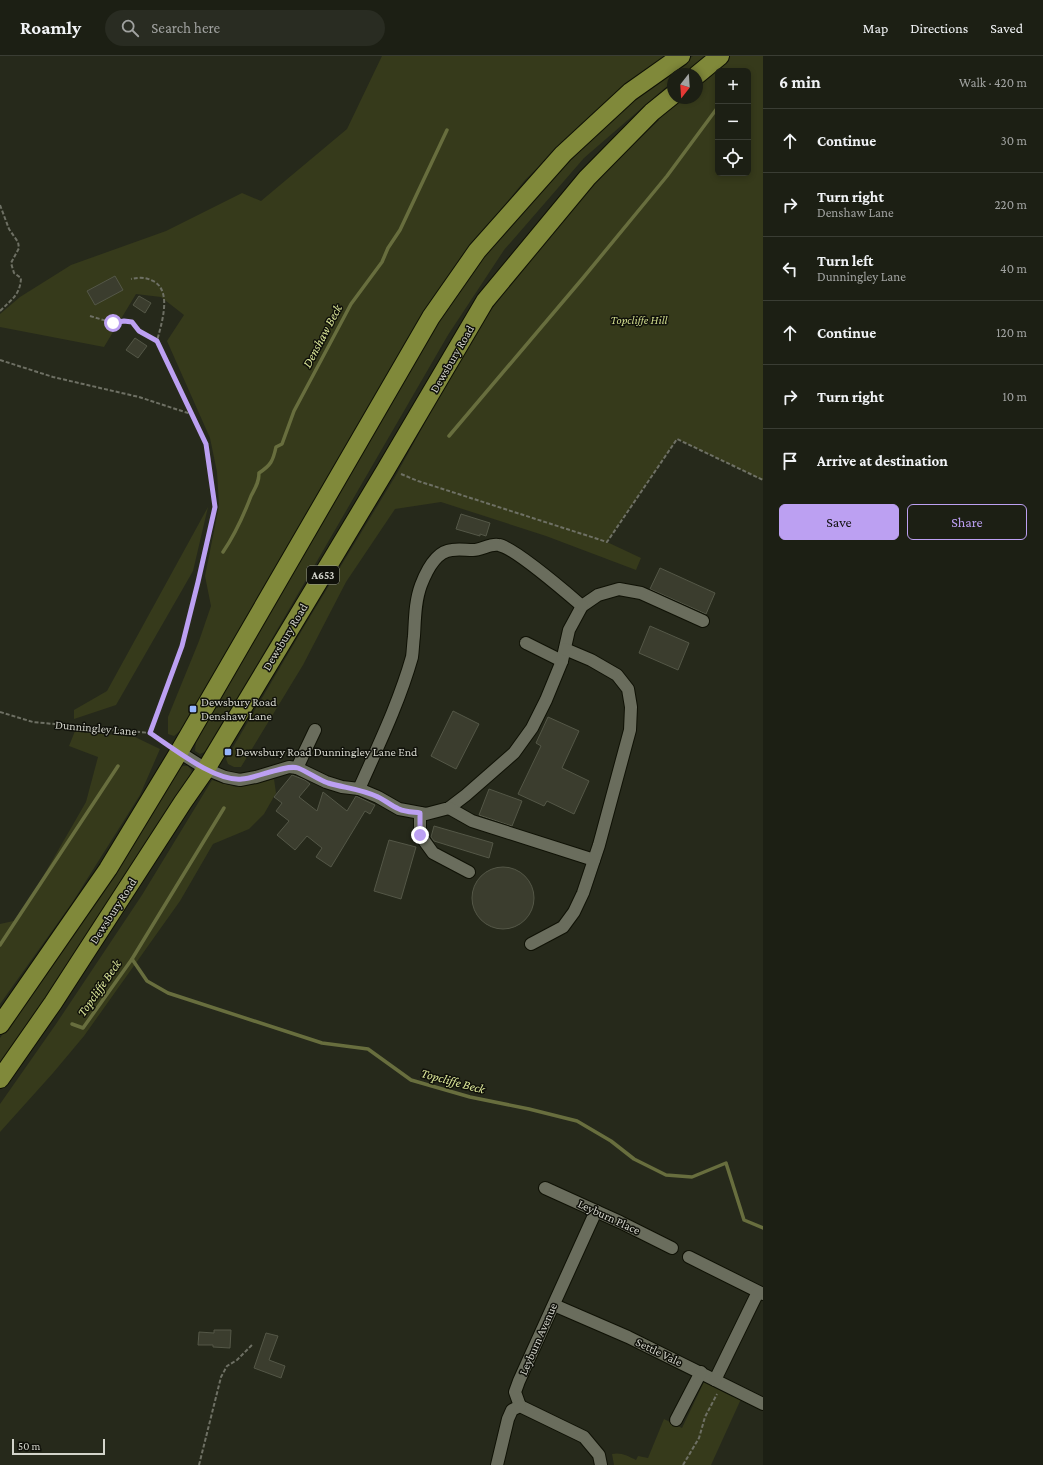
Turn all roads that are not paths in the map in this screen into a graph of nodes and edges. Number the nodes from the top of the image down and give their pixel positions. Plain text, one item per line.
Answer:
1 (681, 56) edge
2 (720, 56) edge
3 (703, 70) edge
4 (667, 100) edge
5 (582, 606) junction
6 (703, 621) dead end
7 (526, 643) dead end
8 (563, 655) junction
9 (315, 730) dead end
10 (179, 752) junction
11 (297, 768) junction
12 (206, 769) junction
13 (359, 789) junction
14 (449, 808) junction
15 (420, 813) junction
16 (594, 860) junction
17 (469, 872) dead end
18 (531, 944) dead end
19 (0, 1025) edge
20 (0, 1078) edge
21 (545, 1188) dead end
22 (596, 1211) junction
23 (672, 1248) dead end
24 (689, 1257) dead end
25 (760, 1293) edge
26 (554, 1305) junction
27 (701, 1372) junction
28 (719, 1382) junction
29 (763, 1404) edge
30 (520, 1406) junction
31 (676, 1420) dead end
32 (497, 1465) edge
33 (602, 1465) edge

1 - 10 highway, A653
2 - 3 highway
4 - 12 highway, Dewsbury Road / A653
5 - 6 street
5 - 8 street
5 - 13 street
7 - 8 street
8 - 14 street
8 - 16 street
9 - 11 street
10 - 12 street
10 - 19 highway, A653
11 - 12 street
11 - 13 street
12 - 20 highway, Dewsbury Road / A653
13 - 15 street
14 - 15 street
14 - 16 street
15 - 17 street
16 - 18 street
21 - 22 street, Leyburn Place
22 - 23 street, Leyburn Place
22 - 26 street, Leyburn Avenue
24 - 25 street
25 - 28 street
26 - 27 street, Settle Vale
26 - 30 street, Leyburn Avenue
27 - 28 street, Settle Vale
27 - 31 street
28 - 29 street, Settle Vale
30 - 32 street
30 - 33 street

